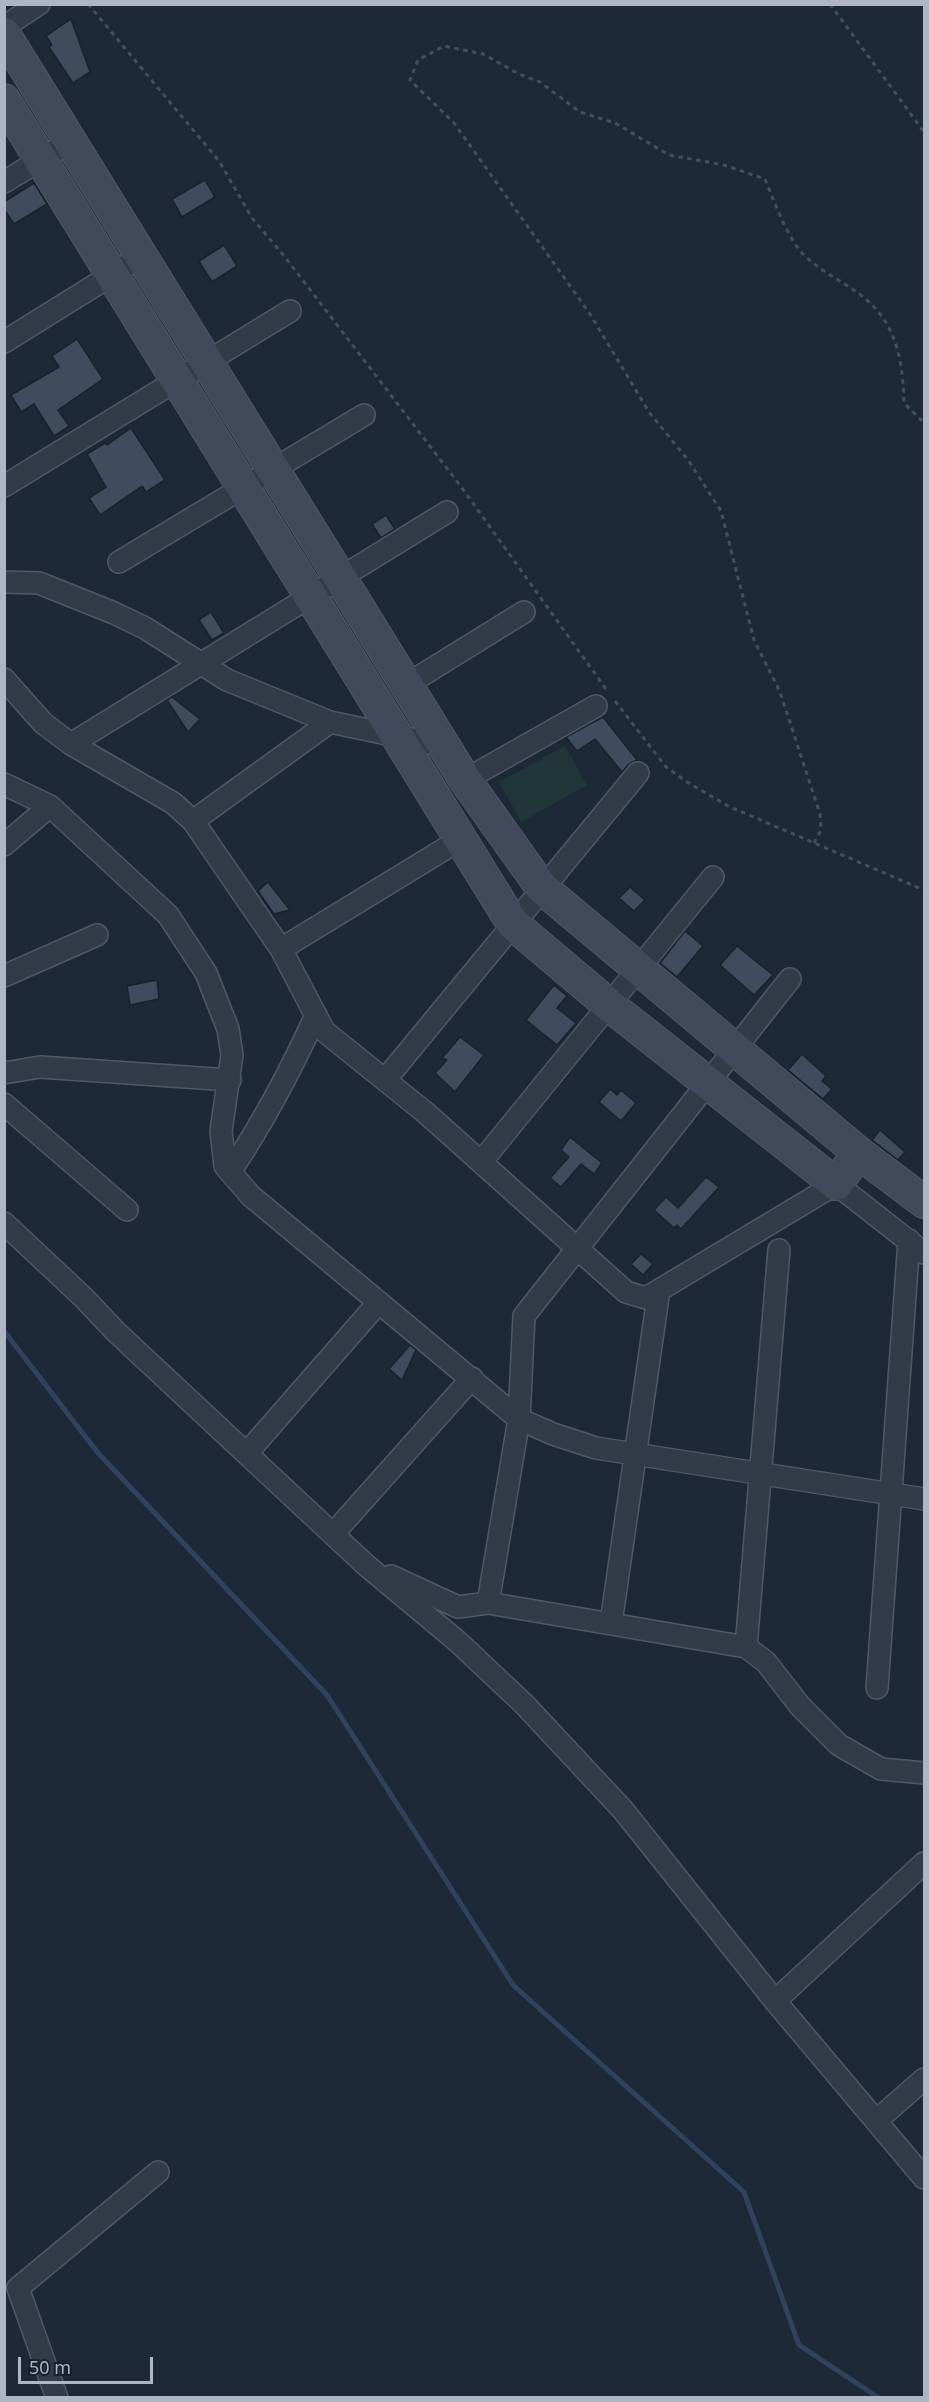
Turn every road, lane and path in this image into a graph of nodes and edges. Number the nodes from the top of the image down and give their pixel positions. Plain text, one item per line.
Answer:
1 (39, 4) edge
2 (88, 4) edge
3 (830, 4) edge
4 (4, 27) edge
5 (4, 34) edge
6 (4, 100) edge
7 (924, 132) edge
8 (71, 141) junction
9 (41, 160) junction
10 (4, 182) edge
11 (142, 256) junction
12 (112, 275) junction
13 (290, 311) dead end
14 (4, 342) edge
15 (207, 362) junction
16 (177, 380) junction
17 (364, 415) dead end
18 (924, 423) edge
19 (273, 470) junction
20 (4, 486) edge
21 (244, 488) junction
22 (447, 512) dead end
23 (119, 562) dead end
24 (340, 578) junction
25 (4, 582) edge
26 (310, 596) junction
27 (524, 612) dead end
28 (202, 663) junction
29 (4, 680) edge
30 (406, 685) junction
31 (596, 706) dead end
32 (330, 722) junction
33 (398, 737) junction
34 (71, 744) junction
35 (444, 746) junction
36 (638, 773) dead end
37 (465, 780) junction
38 (4, 784) edge
39 (50, 806) junction
40 (193, 821) junction
41 (461, 839) junction
42 (814, 843) junction
43 (4, 845) edge
44 (713, 877) dead end
45 (542, 888) junction
46 (924, 890) edge
47 (513, 924) junction
48 (97, 935) dead end
49 (281, 949) junction
50 (638, 969) junction
51 (4, 976) edge
52 (790, 979) dead end
53 (609, 1005) junction
54 (316, 1015) junction
55 (734, 1049) junction
56 (4, 1073) edge
57 (230, 1080) junction
58 (385, 1080) junction
59 (708, 1081) junction
60 (4, 1104) edge
61 (859, 1153) junction
62 (482, 1161) junction
63 (230, 1172) junction
64 (836, 1184) junction
65 (924, 1202) edge
66 (127, 1210) dead end
67 (4, 1223) edge
68 (917, 1246) edge
69 (576, 1249) junction
70 (779, 1250) dead end
71 (658, 1290) junction
72 (379, 1302) junction
73 (472, 1378) junction
74 (519, 1419) junction
75 (247, 1453) junction
76 (634, 1454) junction
77 (760, 1474) junction
78 (891, 1494) junction
79 (924, 1499) edge
80 (333, 1534) junction
81 (368, 1566) junction
82 (488, 1603) junction
83 (611, 1623) junction
84 (746, 1647) junction
85 (877, 1688) dead end
86 (924, 1773) edge
87 (924, 1863) edge
88 (775, 2001) junction
89 (924, 2079) edge
90 (876, 2121) junction
91 (158, 2172) dead end
92 (924, 2178) edge
93 (57, 2397) edge

1 - 4 street
2 - 42 path
3 - 7 path
5 - 8 street
6 - 9 street
8 - 9 street
8 - 11 street
9 - 10 street
9 - 12 street
11 - 12 street
11 - 15 street
12 - 14 street
12 - 16 street
13 - 15 street
15 - 16 street
15 - 19 street
16 - 20 street
16 - 21 street
17 - 19 street
18 - 42 path
19 - 21 street
19 - 24 street
21 - 23 street
21 - 26 street
22 - 24 street
24 - 26 street
24 - 30 street
25 - 28 street
26 - 28 street
26 - 33 street
27 - 30 street
28 - 32 street
28 - 34 street
29 - 34 street
30 - 35 street
31 - 37 street
32 - 33 street
32 - 40 street
33 - 35 street
33 - 41 street
34 - 40 street
35 - 37 street
36 - 45 street
37 - 45 street
38 - 39 street
39 - 43 street
39 - 57 street
40 - 49 street
41 - 47 street
41 - 49 street
42 - 46 path
44 - 50 street
45 - 47 street
45 - 50 street
47 - 53 street
47 - 58 street
48 - 51 street
49 - 54 street
50 - 53 street
50 - 55 street
52 - 55 street
53 - 59 street
53 - 62 street
54 - 58 street
54 - 63 street
55 - 59 street
55 - 61 street
56 - 57 street
57 - 63 street
58 - 62 street
59 - 64 street
59 - 69 street
60 - 66 street
61 - 64 street
61 - 65 street
62 - 69 street
63 - 72 street
64 - 68 street
64 - 71 street
67 - 75 street
68 - 78 street
69 - 71 street
69 - 74 street
70 - 77 street
71 - 76 street
72 - 73 street
72 - 75 street
73 - 74 street
73 - 80 street
74 - 76 street
74 - 82 street
75 - 80 street
76 - 77 street
76 - 83 street
77 - 78 street
77 - 84 street
78 - 79 street
78 - 85 street
80 - 81 street
81 - 82 street
81 - 88 street
82 - 83 street
83 - 84 street
84 - 86 street
87 - 88 street
88 - 90 street
89 - 90 street
90 - 92 street
91 - 93 street

